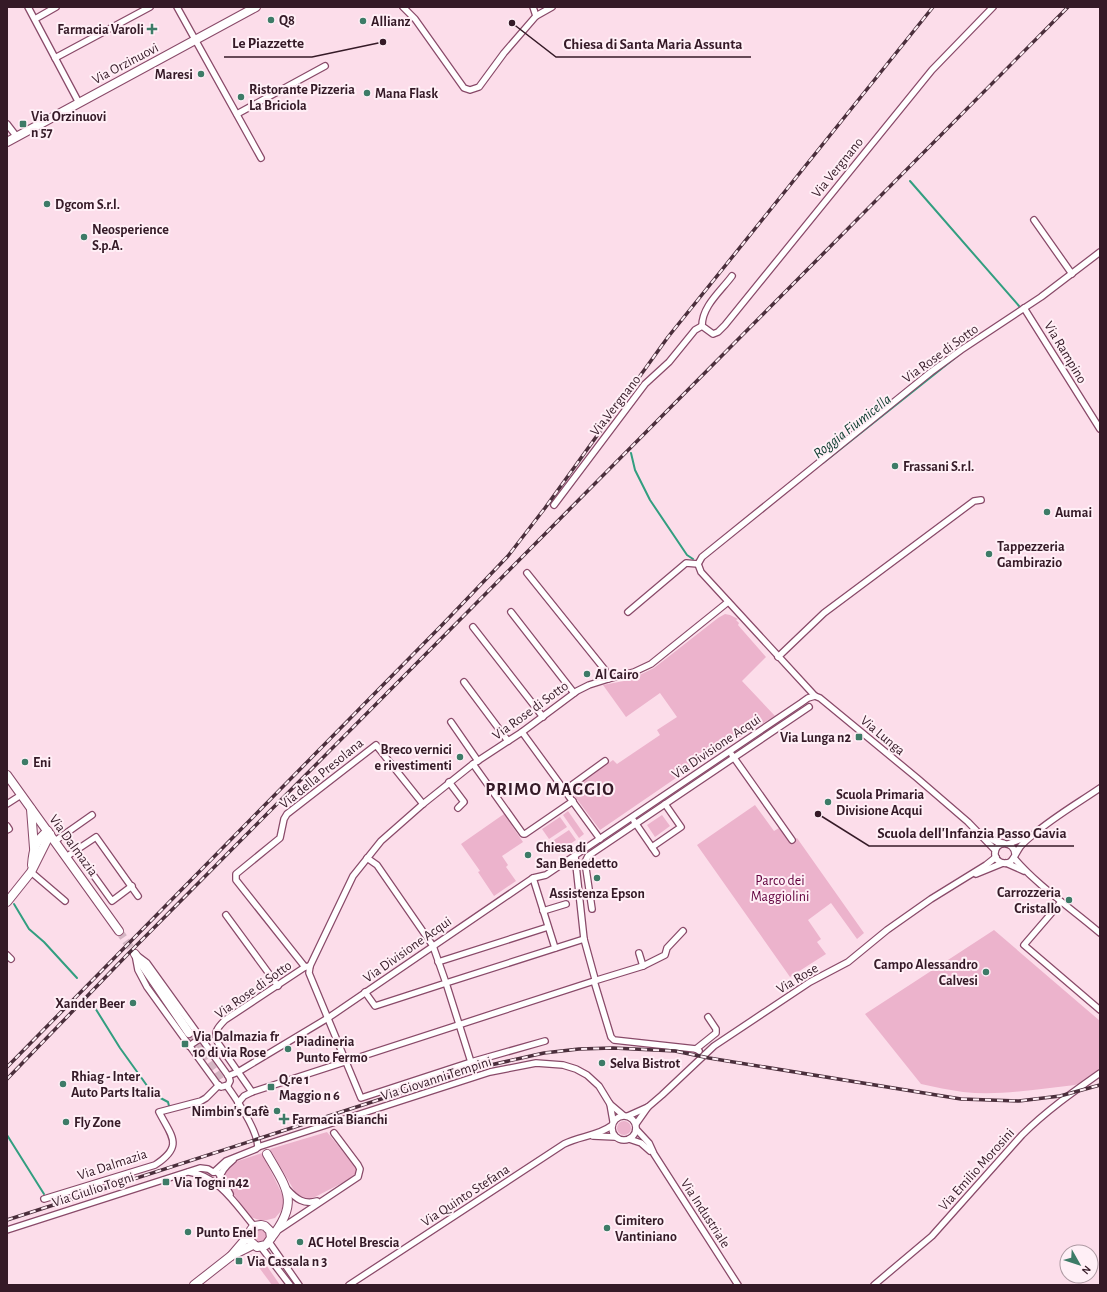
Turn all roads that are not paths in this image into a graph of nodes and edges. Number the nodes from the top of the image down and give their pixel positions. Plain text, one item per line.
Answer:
1 (28, 7) edge
2 (56, 7) edge
3 (150, 7) edge
4 (177, 7) edge
5 (256, 7) edge
6 (403, 7) edge
7 (533, 7) edge
8 (552, 7) edge
9 (993, 7) edge
10 (536, 16) junction
11 (35, 19) junction
12 (195, 40) junction
13 (55, 58) junction
14 (325, 66) dead end
15 (78, 103) junction
16 (237, 114) junction
17 (7, 124) edge
18 (17, 137) junction
19 (7, 142) edge
20 (261, 158) dead end
21 (1034, 220) dead end
22 (1100, 252) edge
23 (1072, 274) junction
24 (732, 276) dead end
25 (1024, 308) junction
26 (702, 326) junction
27 (1100, 429) edge
28 (981, 500) dead end
29 (554, 505) dead end
30 (698, 564) junction
31 (527, 573) dead end
32 (728, 602) junction
33 (511, 612) dead end
34 (628, 612) dead end
35 (473, 627) dead end
36 (778, 657) junction
37 (608, 679) junction
38 (464, 682) dead end
39 (574, 693) junction
40 (815, 696) junction
41 (809, 707) dead end
42 (543, 717) junction
43 (451, 722) dead end
44 (522, 732) junction
45 (508, 742) junction
46 (730, 751) junction
47 (734, 757) junction
48 (605, 761) dead end
49 (476, 763) junction
50 (7, 775) edge
51 (449, 782) junction
52 (1100, 788) edge
53 (565, 790) junction
54 (21, 795) junction
55 (573, 802) junction
56 (7, 804) edge
57 (423, 804) junction
58 (665, 804) junction
59 (31, 808) junction
60 (458, 808) dead end
61 (92, 815) dead end
62 (632, 818) junction
63 (636, 824) junction
64 (7, 826) edge
65 (975, 829) junction
66 (7, 830) edge
67 (49, 833) junction
68 (1035, 833) junction
69 (599, 840) junction
70 (792, 840) dead end
71 (55, 841) junction
72 (1007, 844) junction
73 (603, 846) junction
74 (652, 847) junction
75 (60, 848) junction
76 (34, 850) junction
77 (76, 851) junction
78 (656, 853) dead end
79 (996, 854) junction
80 (575, 856) junction
81 (1014, 856) junction
82 (66, 857) junction
83 (367, 858) junction
84 (36, 862) junction
85 (1004, 863) junction
86 (31, 872) junction
87 (1027, 873) junction
88 (533, 878) junction
89 (964, 879) junction
90 (132, 886) junction
91 (589, 892) junction
92 (579, 893) junction
93 (138, 896) dead end
94 (65, 901) dead end
95 (7, 902) edge
96 (1061, 902) junction
97 (566, 904) dead end
98 (592, 909) dead end
99 (543, 911) junction
100 (226, 915) dead end
101 (1100, 923) edge
102 (548, 927) junction
103 (1094, 927) junction
104 (119, 931) tunnel mouth
105 (683, 932) dead end
106 (1100, 933) edge
107 (584, 939) junction
108 (432, 946) junction
109 (555, 948) junction
110 (639, 953) dead end
111 (135, 954) junction
112 (438, 962) junction
113 (307, 966) junction
114 (643, 966) junction
115 (594, 981) junction
116 (446, 983) junction
117 (278, 986) junction
118 (365, 992) junction
119 (1100, 1010) edge
120 (708, 1017) dead end
121 (328, 1018) junction
122 (458, 1025) junction
123 (189, 1033) tunnel mouth
124 (201, 1038) junction
125 (545, 1041) dead end
126 (189, 1046) junction
127 (346, 1062) junction
128 (471, 1062) junction
129 (238, 1072) junction
130 (1100, 1073) edge
131 (227, 1075) junction
132 (217, 1084) junction
133 (227, 1086) junction
134 (252, 1092) junction
135 (238, 1102) junction
136 (610, 1104) junction
137 (648, 1107) junction
138 (626, 1116) junction
139 (612, 1124) junction
140 (636, 1127) junction
141 (334, 1133) dead end
142 (581, 1137) junction
143 (615, 1137) junction
144 (629, 1139) junction
145 (258, 1147) junction
146 (267, 1154) dead end
147 (654, 1154) junction
148 (237, 1156) junction
149 (187, 1172) junction
150 (214, 1172) junction
151 (220, 1176) junction
152 (212, 1181) junction
153 (287, 1188) junction
154 (44, 1199) dead end
155 (233, 1200) junction
156 (322, 1200) junction
157 (283, 1219) junction
158 (254, 1226) junction
159 (265, 1226) junction
160 (7, 1230) edge
161 (278, 1230) junction
162 (249, 1235) junction
163 (270, 1240) junction
164 (257, 1246) junction
165 (231, 1256) junction
166 (363, 1276) junction
167 (194, 1285) edge
168 (290, 1285) edge
169 (299, 1285) edge
170 (349, 1285) edge
171 (353, 1285) edge
172 (738, 1285) edge
173 (874, 1285) edge

1 - 11 street
2 - 11 street
3 - 13 street
4 - 12 street
5 - 12 main road, Via Orzinuovi
6 - 10 street
7 - 10 street
8 - 10 street
9 - 26 street, Via Vergnano
11 - 13 street
12 - 15 main road, Via Orzinuovi
12 - 16 street
13 - 15 street
14 - 16 street
15 - 18 main road, Via Orzinuovi
16 - 20 street
17 - 18 street
18 - 19 main road, Via Orzinuovi
21 - 23 street
22 - 23 street, Via Rose di Sotto
23 - 25 street, Via Rose di Sotto
24 - 26 street
25 - 27 street, Via Rampino
25 - 30 street, Via Rose di Sotto
26 - 29 street, Via Vergnano
28 - 36 street
30 - 32 street, Via Lunga
30 - 34 street
31 - 37 street
32 - 36 street, Via Lunga
32 - 37 street, Via Rose di Sotto
33 - 39 street
35 - 42 street
36 - 40 street, Via Lunga
37 - 39 street, Via Rose di Sotto
38 - 45 street
39 - 42 street, Via Rose di Sotto
40 - 46 street, Via Divisione Acqui
40 - 65 street, Via Lunga
41 - 47 street, Via Divisione Acqui
42 - 44 street, Via Rose di Sotto
43 - 49 street
44 - 45 street, Via Rose di Sotto
44 - 53 street
45 - 49 street, Via Rose di Sotto
46 - 47 street
46 - 62 street, Via Divisione Acqui
47 - 58 street, Via Divisione Acqui
47 - 70 street
48 - 53 street
49 - 51 street, Via Rose di Sotto
49 - 55 street
50 - 54 main road, Via Dalmazia
51 - 57 street, Via Rose di Sotto
51 - 60 street
52 - 68 street
53 - 55 street
54 - 56 street
54 - 59 main road, Via Dalmazia
55 - 69 street
57 - 83 street, Via Rose di Sotto
57 - 113 street, Via della Presolana
58 - 63 street, Via Divisione Acqui
58 - 74 street
59 - 67 main road, Via Dalmazia
59 - 76 main road
61 - 71 street
62 - 63 street
62 - 69 street, Via Divisione Acqui
63 - 73 street, Via Divisione Acqui
63 - 74 street
64 - 66 street
65 - 72 street, Via Lunga
65 - 79 street, Via Lunga
67 - 71 main road, Via Dalmazia
67 - 76 main road
67 - 84 main road
68 - 72 street
68 - 81 street
69 - 73 street
69 - 80 street, Via Divisione Acqui
71 - 75 main road, Via Dalmazia
72 - 79 street
72 - 81 street
73 - 91 street, Via Divisione Acqui
74 - 78 street
75 - 82 main road, Via Dalmazia
75 - 84 main road
76 - 86 main road
77 - 82 street
77 - 90 street
77 - 90 street
79 - 85 street
79 - 89 street, Via Rose
80 - 88 street, Via Divisione Acqui
80 - 92 street
81 - 85 street
81 - 87 street
82 - 104 main road, Via Dalmazia
83 - 108 street
83 - 113 street, Via Rose di Sotto
84 - 86 main road
85 - 87 street
85 - 89 street, Via Rose
86 - 94 street
86 - 95 main road
87 - 96 street
88 - 99 street
88 - 108 street, Via Divisione Acqui
89 - 137 street, Via Rose
90 - 93 street
91 - 92 street
91 - 98 street, Via Divisione Acqui
92 - 107 street
96 - 103 street
96 - 119 street
97 - 99 street
99 - 102 street
100 - 117 street
101 - 103 street
102 - 109 street
102 - 112 street
103 - 106 street
105 - 114 street
107 - 109 street
107 - 115 street
108 - 112 street
108 - 118 street, Via Divisione Acqui
109 - 116 street
110 - 114 street
111 - 123 main road
111 - 124 street
111 - 126 street
112 - 116 street
113 - 117 street, Via Rose di Sotto
113 - 121 street
114 - 115 street
115 - 120 street
115 - 122 street
116 - 118 street
116 - 122 street
117 - 129 street, Via Rose di Sotto
118 - 121 street, Via Divisione Acqui
121 - 127 street
121 - 129 street, Via Divisione Acqui
122 - 127 street
122 - 128 street
124 - 126 street
124 - 131 street
125 - 128 street
126 - 132 street
127 - 128 street
127 - 134 street
129 - 131 street, Via Divisione Acqui
129 - 134 street, Via Rose di Sotto
130 - 173 street, Via Emilio Morosini
131 - 132 street
131 - 133 street
132 - 133 street
132 - 154 street, Via Dalmazia
133 - 135 street
134 - 135 street
135 - 145 street
136 - 138 street, Via Giovanni Tempini
136 - 139 street, Via Giovanni Tempini
136 - 145 street, Via Giovanni Tempini
137 - 138 street, Via Rose
137 - 140 street, Via Rose
138 - 139 street
138 - 140 street
139 - 142 street, Via Quinto Stefana
139 - 143 street
140 - 144 street
140 - 147 street, Via Industriale
141 - 156 street
142 - 143 street, Via Quinto Stefana
142 - 166 street, Via Quinto Stefana
143 - 144 street
144 - 147 street, Via Industriale
145 - 148 street
146 - 153 main road
147 - 172 street, Via Industriale
148 - 150 street
148 - 151 street
149 - 150 street, Via Giulio Togni
149 - 152 street
149 - 160 street, Via Giulio Togni
150 - 151 street
150 - 152 street
151 - 152 street
151 - 155 street
152 - 155 street
153 - 156 street
153 - 157 main road
155 - 158 street
156 - 161 street
157 - 159 main road
157 - 161 main road
158 - 159 main road
158 - 162 main road
159 - 163 main road
161 - 163 main road
162 - 164 main road
162 - 165 main road
163 - 164 main road
163 - 169 street
164 - 165 main road
164 - 168 street
165 - 167 main road
166 - 170 street, Via Quinto Stefana
166 - 171 street, Via Quinto Stefana

